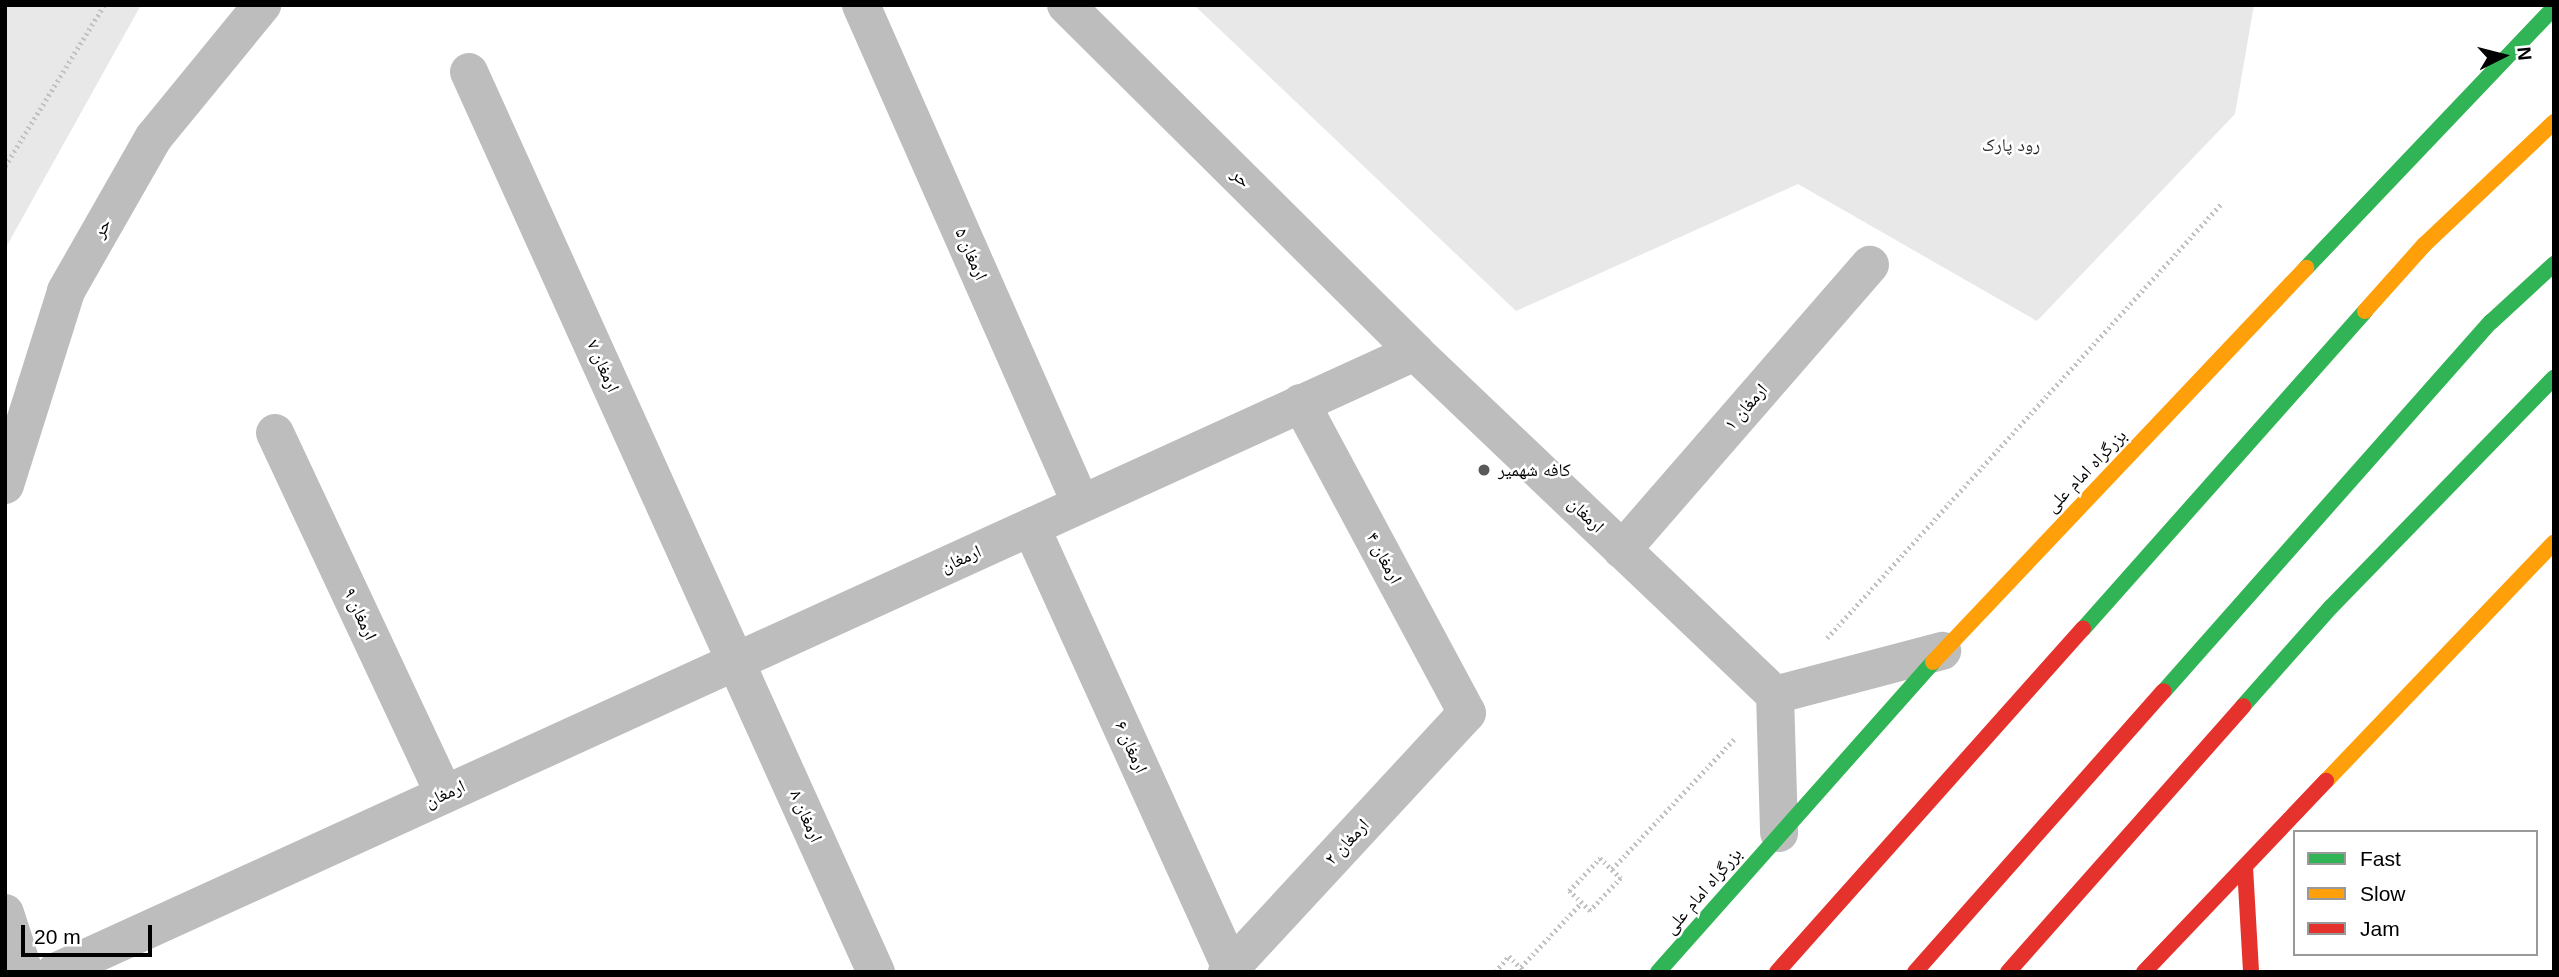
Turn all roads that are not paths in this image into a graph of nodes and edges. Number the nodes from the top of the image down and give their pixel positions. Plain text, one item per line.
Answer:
1 (262, 5) edge
2 (861, 5) edge
3 (1066, 5) edge
4 (2531, 5) edge
5 (2554, 8) edge
6 (2516, 48) junction
7 (469, 72) dead end
8 (2554, 122) edge
9 (2554, 264) edge
10 (1870, 265) dead end
11 (1415, 352) junction
12 (2554, 378) edge
13 (1301, 403) junction
14 (275, 433) dead end
15 (5, 485) edge
16 (1082, 504) junction
17 (1031, 527) junction
18 (2554, 542) edge
19 (1622, 550) junction
20 (1942, 652) junction
21 (737, 661) junction
22 (1775, 695) junction
23 (1467, 713) joint
24 (444, 794) junction
25 (1779, 833) junction
26 (2245, 867) junction
27 (5, 913) edge
28 (1229, 969) edge
29 (24, 972) edge
30 (55, 972) edge
31 (876, 972) edge
32 (1658, 972) edge
33 (1777, 972) edge
34 (1915, 972) edge
35 (2008, 972) edge
36 (2144, 972) edge
37 (2251, 972) edge

1 - 15 street, حر
2 - 16 street, ارمغان ۵
3 - 11 street, حر
4 - 6 main road
5 - 6 main road, بزرگراه امام علی
6 - 20 main road, بزرگراه امام علی
7 - 21 street, ارمغان ۷
8 - 33 main road
9 - 34 main road
10 - 19 street, ارمغان ۱
11 - 13 street, ارمغان
11 - 19 street, ارمغان
12 - 35 main road
13 - 16 street, ارمغان
13 - 23 street, ارمغان ۴
14 - 24 street, ارمغان ۹
16 - 17 street, ارمغان
17 - 21 street, ارمغان
17 - 28 street, ارمغان ۶
18 - 26 main road
19 - 22 street, ارمغان
20 - 22 street
20 - 25 main road, بزرگراه امام علی
21 - 24 street, ارمغان
21 - 31 street, ارمغان ۸
22 - 25 street
23 - 28 street, ارمغان ۲
24 - 30 street, ارمغان
25 - 32 main road, بزرگراه امام علی
26 - 36 main road
26 - 37 main road
27 - 29 street

